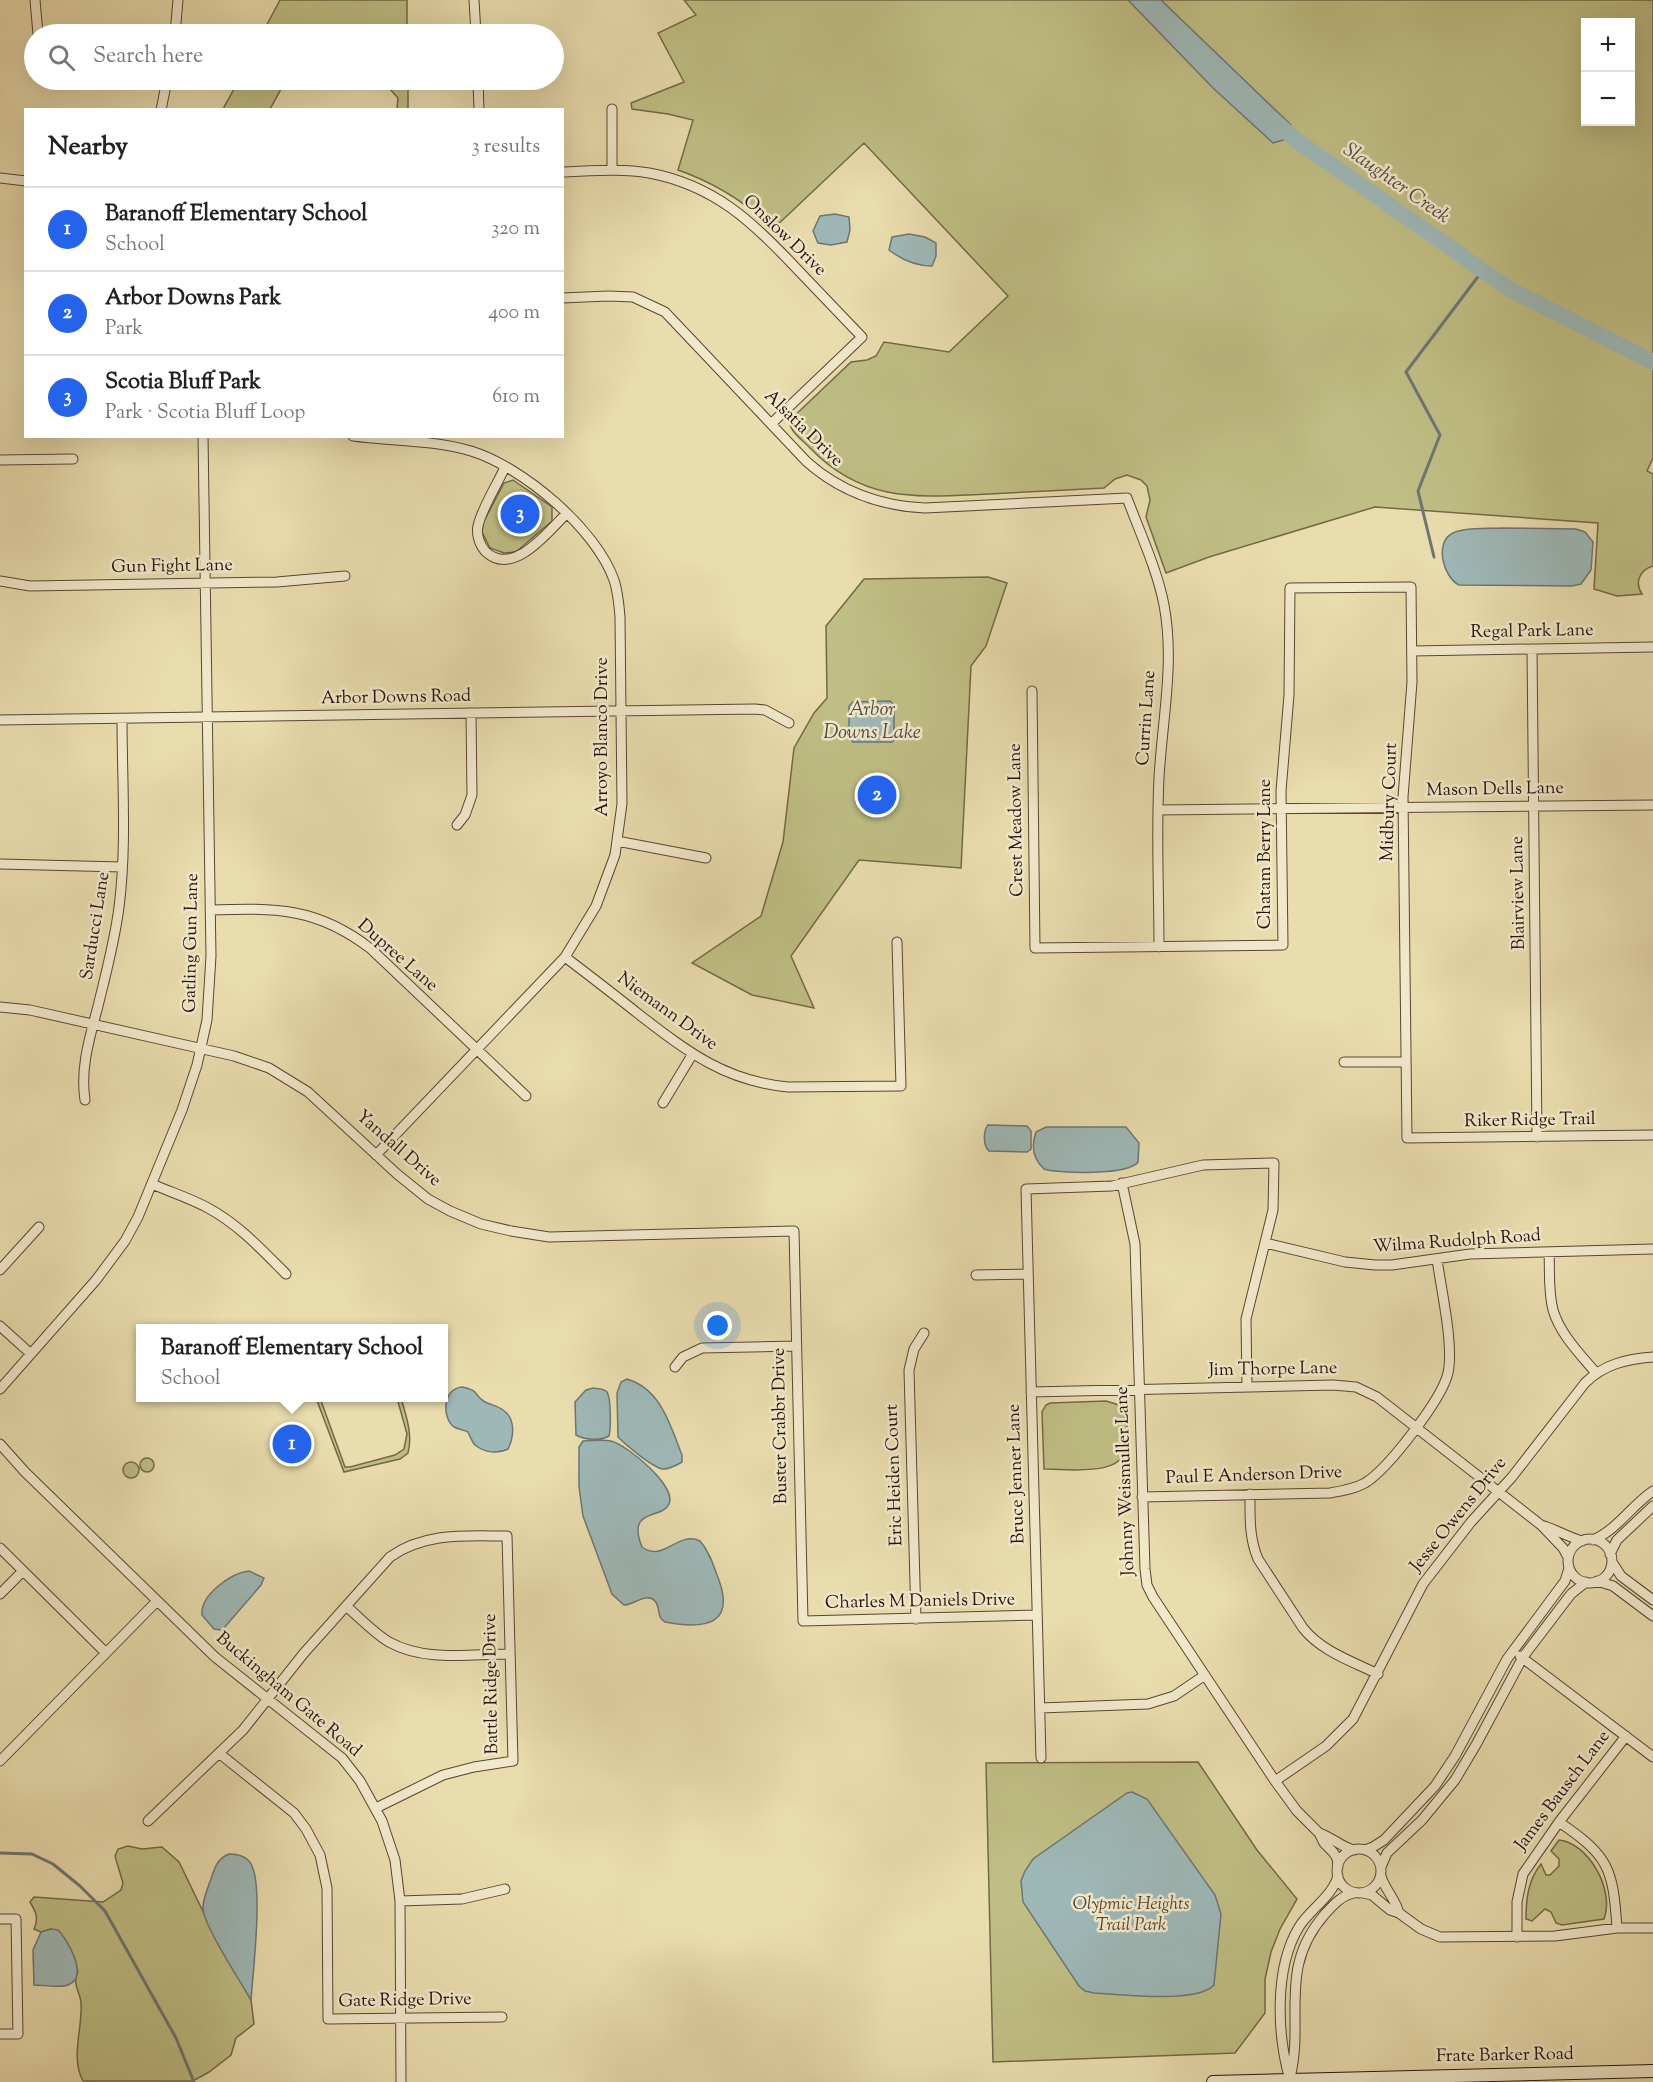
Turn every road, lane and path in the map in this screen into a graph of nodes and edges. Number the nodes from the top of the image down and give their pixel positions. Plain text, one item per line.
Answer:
1 (35, 0) edge
2 (178, 0) edge
3 (474, 0) edge
4 (37, 24) edge
5 (175, 24) edge
6 (475, 24) edge
7 (164, 90) edge
8 (478, 90) edge
9 (161, 108) edge
10 (479, 108) edge
11 (612, 109) dead end
12 (612, 170) junction
13 (564, 172) edge
14 (0, 178) edge
15 (24, 181) edge
16 (564, 298) edge
17 (772, 423) junction
18 (203, 438) edge
19 (369, 438) edge
20 (73, 459) dead end
21 (0, 460) edge
22 (505, 467) junction
23 (1127, 498) joint
24 (566, 514) junction
25 (345, 576) dead end
26 (0, 581) edge
27 (206, 583) junction
28 (1290, 588) joint
29 (1653, 647) edge
30 (1532, 649) junction
31 (1412, 651) junction
32 (1032, 691) dead end
33 (622, 711) junction
34 (471, 713) junction
35 (208, 717) junction
36 (122, 719) junction
37 (0, 720) edge
38 (789, 723) dead end
39 (1653, 805) edge
40 (1534, 806) junction
41 (1404, 808) junction
42 (1280, 809) junction
43 (1158, 810) junction
44 (457, 825) dead end
45 (617, 841) junction
46 (706, 858) dead end
47 (0, 864) edge
48 (122, 867) junction
49 (210, 910) junction
50 (897, 942) dead end
51 (1160, 947) junction
52 (1035, 948) joint
53 (565, 957) junction
54 (0, 1007) edge
55 (93, 1024) junction
56 (201, 1049) junction
57 (477, 1050) junction
58 (692, 1055) junction
59 (1344, 1062) dead end
60 (1406, 1062) junction
61 (526, 1096) dead end
62 (85, 1100) dead end
63 (663, 1102) dead end
64 (1653, 1134) edge
65 (1537, 1137) junction
66 (1407, 1138) joint
67 (376, 1155) junction
68 (1122, 1183) junction
69 (152, 1184) junction
70 (39, 1227) dead end
71 (794, 1231) joint
72 (1265, 1243) junction
73 (1653, 1249) edge
74 (1549, 1252) junction
75 (1437, 1259) junction
76 (0, 1270) edge
77 (286, 1274) dead end
78 (1028, 1274) junction
79 (976, 1275) dead end
80 (0, 1326) edge
81 (924, 1333) dead end
82 (796, 1346) junction
83 (31, 1354) junction
84 (1653, 1357) edge
85 (675, 1367) dead end
86 (1596, 1373) junction
87 (1247, 1387) junction
88 (0, 1389) edge
89 (1139, 1390) junction
90 (1031, 1392) junction
91 (1416, 1426) junction
92 (0, 1443) edge
93 (1653, 1491) edge
94 (1499, 1493) junction
95 (1250, 1494) junction
96 (1142, 1497) junction
97 (1653, 1506) edge
98 (1541, 1525) junction
99 (1593, 1540) junction
100 (1582, 1541) junction
101 (0, 1548) edge
102 (1568, 1557) junction
103 (1611, 1557) junction
104 (1569, 1568) junction
105 (23, 1571) junction
106 (1597, 1581) junction
107 (1586, 1582) junction
108 (0, 1594) edge
109 (1653, 1600) edge
110 (158, 1601) junction
111 (346, 1606) junction
112 (1037, 1615) junction
113 (1653, 1616) edge
114 (916, 1619) junction
115 (803, 1621) joint
116 (1513, 1651) junction
117 (106, 1653) junction
118 (509, 1654) junction
119 (1523, 1657) junction
120 (1378, 1674) junction
121 (1205, 1675) junction
122 (268, 1699) junction
123 (1040, 1708) junction
124 (1626, 1736) junction
125 (220, 1754) junction
126 (1653, 1757) edge
127 (1041, 1758) dead end
128 (0, 1761) edge
129 (1275, 1781) junction
130 (376, 1809) junction
131 (148, 1821) dead end
132 (1559, 1822) junction
133 (1319, 1833) junction
134 (1355, 1850) junction
135 (1365, 1850) junction
136 (1338, 1871) junction
137 (1381, 1872) junction
138 (504, 1889) dead end
139 (1359, 1893) junction
140 (400, 1900) junction
141 (1399, 1912) junction
142 (0, 1919) edge
143 (1617, 1928) junction
144 (1653, 1928) edge
145 (1516, 1937) junction
146 (502, 2017) dead end
147 (400, 2019) junction
148 (0, 2034) edge
149 (1653, 2071) edge
150 (1418, 2079) edge
151 (1290, 2080) junction
152 (400, 2082) edge
153 (1213, 2082) edge

1 - 4 street
2 - 5 street
3 - 6 street
7 - 9 street
8 - 10 street
11 - 12 street
12 - 13 street, Onslow Drive
12 - 17 street, Onslow Drive
14 - 15 street
16 - 17 street, Alsatia Drive
17 - 23 street, Alsatia Drive
18 - 27 street, Gatling Gun Lane
19 - 22 street, Arroyo Blanco Drive
20 - 21 street
22 - 24 street, Arroyo Blanco Drive
22 - 24 street
23 - 43 street, Currin Lane
24 - 33 street, Arroyo Blanco Drive
25 - 27 street, Gun Fight Lane
26 - 27 street, Gun Fight Lane
27 - 35 street, Gatling Gun Lane
28 - 31 street, Midbury Court
28 - 42 street, Chatam Berry Lane
29 - 30 street, Regal Park Lane
30 - 31 street, Regal Park Lane
30 - 40 street, Blairview Lane
31 - 41 street, Midbury Court
32 - 52 street, Crest Meadow Lane
33 - 34 street, Arbor Downs Road
33 - 38 street, Arbor Downs Road
33 - 45 street, Arroyo Blanco Drive
34 - 35 street, Arbor Downs Road
34 - 44 street
35 - 36 street, Arbor Downs Road
35 - 49 street, Gatling Gun Lane
36 - 37 street, Arbor Downs Road
36 - 48 street, Sarducci Lane
39 - 40 street, Mason Dells Lane
40 - 41 street, Mason Dells Lane
40 - 65 street, Blairview Lane
41 - 42 street, Mason Dells Lane
41 - 60 street, Midbury Court
42 - 43 street, Mason Dells Lane
42 - 51 street, Chatam Berry Lane
43 - 51 street, Currin Lane
45 - 46 street
45 - 53 street, Arroyo Blanco Drive
47 - 48 street
48 - 55 street, Sarducci Lane
49 - 56 street, Gatling Gun Lane
49 - 57 street, Dupree Lane
50 - 58 street, Niemann Drive
51 - 52 street, Chatam Berry Lane
53 - 57 street, Arroyo Blanco Drive
53 - 58 street, Niemann Drive
54 - 55 street, Yandall Drive
55 - 56 street, Yandall Drive
55 - 62 street, Sarducci Lane
56 - 67 street, Yandall Drive
56 - 69 street, Gatling Gun Lane
57 - 61 street, Dupree Lane
57 - 67 street, Arroyo Blanco Drive
58 - 63 street
59 - 60 street
60 - 66 street, Midbury Court
64 - 65 street, Riker Ridge Trail
65 - 66 street, Riker Ridge Trail
67 - 71 street, Yandall Drive
68 - 72 street
68 - 78 street, Bruce Jenner Lane
68 - 89 street, Johnny Weismuller Lane
69 - 77 street
69 - 83 street, Gatling Gun Lane
70 - 76 street
71 - 82 street, Buster Crabbr Drive
72 - 75 street, Wilma Rudolph Road
72 - 87 street
73 - 74 street, Wilma Rudolph Road
74 - 75 street, Wilma Rudolph Road
74 - 86 street
75 - 91 street, Paul E Anderson Drive
78 - 79 street
78 - 90 street, Bruce Jenner Lane
80 - 83 street
81 - 114 street, Eric Heiden Court
82 - 85 street
82 - 115 street, Buster Crabbr Drive
83 - 88 street, Gatling Gun Lane
84 - 86 street, Jesse Owens Drive
86 - 94 street, Jesse Owens Drive
87 - 89 street, Jim Thorpe Lane
87 - 91 street, Jim Thorpe Lane
89 - 90 street, Jim Thorpe Lane
89 - 96 street, Johnny Weismuller Lane
90 - 112 street, Bruce Jenner Lane
91 - 94 street, Jim Thorpe Lane
91 - 95 street, Paul E Anderson Drive
92 - 110 street, Buckingham Gate Road
93 - 99 street
94 - 98 street, Jim Thorpe Lane
94 - 120 street, Jesse Owens Drive
95 - 96 street, Paul E Anderson Drive
95 - 120 street
96 - 121 street, Johnny Weismuller Lane
97 - 103 street
98 - 100 street, Jim Thorpe Lane
98 - 102 street, Jim Thorpe Lane
99 - 100 street
99 - 103 street
100 - 102 street
101 - 105 street
102 - 104 street
103 - 106 street
103 - 109 street
104 - 107 street
104 - 116 street
105 - 108 street
105 - 117 street
106 - 107 street
106 - 113 street
107 - 119 street
110 - 117 street
110 - 122 street, Buckingham Gate Road
111 - 118 street
111 - 118 street, Battle Ridge Drive
111 - 122 street
112 - 114 street, Charles M Daniels Drive
112 - 123 street, Bruce Jenner Lane
114 - 115 street, Charles M Daniels Drive
116 - 119 street
116 - 135 street
117 - 128 street
118 - 130 street, Battle Ridge Drive
119 - 124 street
119 - 137 street
120 - 129 street, Jesse Owens Drive
121 - 123 street
121 - 129 street, Johnny Weismuller Lane
122 - 125 street
122 - 130 street, Buckingham Gate Road
123 - 127 street, Bruce Jenner Lane
124 - 126 street
124 - 132 street, James Bausch Lane
125 - 131 street
125 - 147 street, Gate Ridge Drive
129 - 133 street, Johnny Weismuller Lane
130 - 140 street, Buckingham Gate Road
132 - 143 street
132 - 145 street, James Bausch Lane
133 - 134 street, Johnny Weismuller Lane
133 - 136 street, Johnny Weismuller Lane
134 - 135 street
134 - 136 street
135 - 137 street
136 - 139 street
136 - 151 street
137 - 139 street
137 - 141 street
138 - 140 street
139 - 141 street
139 - 151 street
140 - 147 street, Buckingham Gate Road
141 - 145 street
142 - 148 street
143 - 144 street
143 - 145 street
146 - 147 street, Gate Ridge Drive
147 - 152 street, Buckingham Gate Road
149 - 150 street, Frate Barker Road
150 - 151 street, Frate Barker Road
151 - 153 street, Frate Barker Road

